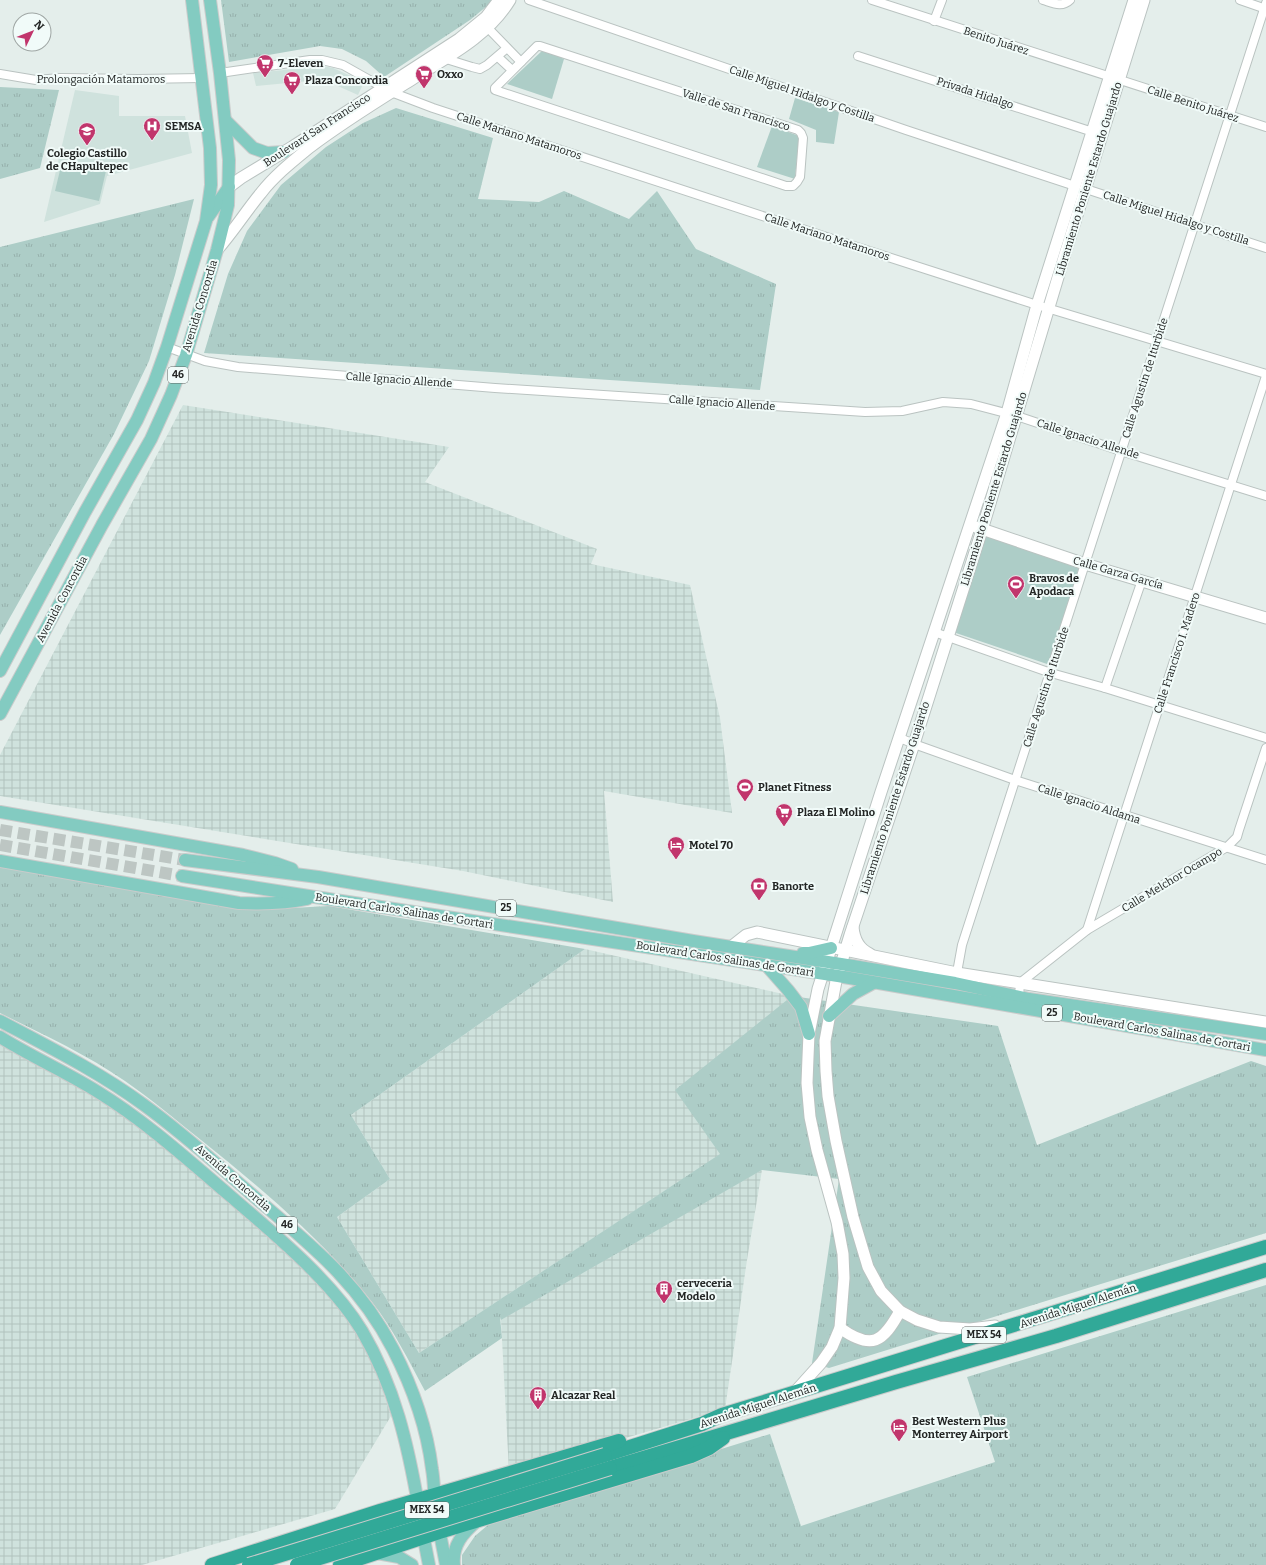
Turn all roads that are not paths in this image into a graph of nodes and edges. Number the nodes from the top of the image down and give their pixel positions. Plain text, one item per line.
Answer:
1 (192, 0) edge
2 (197, 0) edge
3 (210, 0) edge
4 (499, 0) edge
5 (510, 0) edge
6 (529, 0) edge
7 (872, 0) edge
8 (942, 0) edge
9 (1043, 0) edge
10 (1070, 0) edge
11 (1134, 0) edge
12 (1144, 0) edge
13 (1240, 0) edge
14 (1265, 7) edge
15 (934, 20) junction
16 (485, 24) junction
17 (506, 48) junction
18 (440, 56) junction
19 (498, 56) junction
20 (858, 56) dead end
21 (521, 62) junction
22 (512, 70) junction
23 (220, 73) junction
24 (0, 74) edge
25 (202, 78) junction
26 (1115, 79) junction
27 (387, 90) junction
28 (1230, 115) junction
29 (225, 120) junction
30 (1266, 128) edge
31 (1093, 132) junction
32 (284, 152) junction
33 (1075, 186) junction
34 (229, 187) junction
35 (1086, 189) junction
36 (206, 221) junction
37 (1194, 224) junction
38 (1266, 248) edge
39 (217, 250) junction
40 (1037, 305) junction
41 (1050, 308) junction
42 (1158, 341) junction
43 (168, 347) junction
44 (186, 355) junction
45 (1266, 375) edge
46 (1012, 415) junction
47 (1121, 451) junction
48 (1230, 486) junction
49 (1266, 496) edge
50 (970, 525) junction
51 (982, 530) junction
52 (1085, 564) junction
53 (1142, 580) junction
54 (1196, 596) junction
55 (1266, 618) edge
56 (934, 632) junction
57 (947, 637) junction
58 (0, 671) edge
59 (1051, 673) junction
60 (1105, 688) junction
61 (1160, 705) junction
62 (0, 714) edge
63 (900, 738) junction
64 (1266, 738) edge
65 (914, 744) junction
66 (1266, 748) edge
67 (1015, 780) junction
68 (0, 812) edge
69 (1125, 816) junction
70 (1227, 847) junction
71 (0, 860) edge
72 (185, 860) tunnel mouth
73 (1266, 860) edge
74 (182, 876) tunnel mouth
75 (318, 877) junction
76 (315, 897) junction
77 (853, 926) junction
78 (1087, 930) junction
79 (732, 946) junction
80 (831, 948) junction
81 (845, 951) junction
82 (776, 953) junction
83 (876, 957) junction
84 (826, 961) junction
85 (841, 964) junction
86 (766, 965) junction
87 (823, 974) junction
88 (838, 976) junction
89 (956, 978) junction
90 (873, 983) junction
91 (1020, 984) junction
92 (1019, 997) junction
93 (829, 1016) junction
94 (0, 1021) edge
95 (1266, 1022) edge
96 (809, 1034) junction
97 (1266, 1034) edge
98 (0, 1037) edge
99 (1266, 1050) edge
100 (1265, 1248) edge
101 (1266, 1270) edge
102 (900, 1311) junction
103 (1040, 1318) junction
104 (840, 1328) junction
105 (794, 1393) junction
106 (722, 1415) junction
107 (728, 1433) junction
108 (487, 1480) junction
109 (434, 1495) junction
110 (417, 1500) junction
111 (380, 1511) junction
112 (496, 1515) junction
113 (478, 1520) junction
114 (439, 1532) junction
115 (423, 1537) junction
116 (391, 1547) junction
117 (376, 1553) junction
118 (212, 1565) edge
119 (249, 1565) edge
120 (297, 1565) edge
121 (340, 1565) edge
122 (412, 1565) edge
123 (429, 1565) edge
124 (446, 1565) edge
125 (454, 1565) edge

1 - 25 main road, Avenida Concordia / 46
2 - 23 main road
3 - 23 main road, Avenida Concordia / 46
4 - 16 street, Boulevard San Francisco
5 - 16 street, Boulevard San Francisco
6 - 33 street, Calle Miguel Hidalgo y Costilla
7 - 15 street, Benito Juárez
8 - 15 street
9 - 10 street
11 - 26 street, Libramiento Poniente Estardo Guajardo
12 - 26 street, Libramiento Poniente Estardo Guajardo
13 - 14 street
14 - 28 street, Calle Agustin de Iturbide
15 - 26 street, Benito Juárez
16 - 17 street
16 - 18 street, Boulevard San Francisco
17 - 19 street
17 - 21 street
18 - 19 street
18 - 27 street, Boulevard San Francisco
19 - 22 street
20 - 31 street, Privada Hidalgo
21 - 22 street, Valle de San Francisco
21 - 22 street, Valle de San Francisco
23 - 27 street, Calle Mariano Matamoros
23 - 29 main road, Avenida Concordia / 46
24 - 25 street, Prolongación Matamoros
25 - 36 main road, Avenida Concordia / 46
26 - 28 street, Calle Benito Juárez
26 - 31 street, Libramiento Poniente Estardo Guajardo
26 - 35 street, Libramiento Poniente Estardo Guajardo
27 - 32 street, Boulevard San Francisco
27 - 39 street, Boulevard San Francisco
27 - 40 street, Calle Mariano Matamoros
28 - 30 street, Calle Benito Juárez
28 - 37 street, Calle Agustin de Iturbide
29 - 32 main road
29 - 34 main road, Avenida Concordia / 46
31 - 33 street, Libramiento Poniente Estardo Guajardo
32 - 34 street, Boulevard San Francisco
33 - 40 street, Libramiento Poniente Estardo Guajardo
34 - 36 main road
34 - 39 main road, Avenida Concordia / 46
35 - 37 street, Calle Miguel Hidalgo y Costilla
35 - 41 street, Libramiento Poniente Estardo Guajardo
36 - 43 main road, Avenida Concordia / 46
37 - 38 street, Calle Miguel Hidalgo y Costilla
37 - 42 street, Calle Agustin de Iturbide
39 - 44 main road, Avenida Concordia / 46
40 - 41 street, Calle Mariano Matamoros
40 - 46 street, Libramiento Poniente Estardo Guajardo
41 - 42 street, Calle Mariano Matamoros
41 - 46 street, Libramiento Poniente Estardo Guajardo
42 - 45 street, Calle Mariano Matamoros
42 - 47 street, Calle Agustin de Iturbide
43 - 44 street, Calle Ignacio Allende
43 - 58 main road, Avenida Concordia / 46
44 - 46 street, Calle Ignacio Allende
44 - 62 main road, Avenida Concordia / 46
45 - 48 street, Calle Francisco I. Madero
46 - 47 street, Calle Ignacio Allende
46 - 50 street, Libramiento Poniente Estardo Guajardo
46 - 51 street, Libramiento Poniente Estardo Guajardo
47 - 48 street, Calle Ignacio Allende
47 - 52 street, Calle Agustin de Iturbide
48 - 49 street, Calle Ignacio Allende
48 - 54 street, Calle Francisco I. Madero
50 - 51 street, Calle Garza García
50 - 56 street, Libramiento Poniente Estardo Guajardo
51 - 52 street, Calle Garza García
51 - 57 street, Libramiento Poniente Estardo Guajardo
52 - 53 street, Calle Garza García
52 - 59 street, Calle Agustin de Iturbide
53 - 54 street, Calle Garza García
53 - 60 street
54 - 55 street, Calle Garza García
54 - 61 street, Calle Francisco I. Madero
56 - 57 street
56 - 63 street, Libramiento Poniente Estardo Guajardo
57 - 59 street
57 - 65 street, Libramiento Poniente Estardo Guajardo
59 - 60 street
59 - 67 street, Calle Agustin de Iturbide
60 - 61 street
61 - 64 street
61 - 69 street, Calle Francisco I. Madero
63 - 65 street, Calle Ignacio Aldama
63 - 80 street, Libramiento Poniente Estardo Guajardo
65 - 67 street, Calle Ignacio Aldama
65 - 77 street, Libramiento Poniente Estardo Guajardo
66 - 70 street, Calle Melchor Ocampo
67 - 69 street, Calle Ignacio Aldama
67 - 89 street, Calle Agustin de Iturbide
68 - 75 main road
69 - 70 street, Calle Ignacio Aldama
69 - 78 street, Calle Francisco I. Madero
70 - 73 street, Calle Ignacio Aldama
70 - 78 street, Calle Melchor Ocampo
71 - 76 main road
72 - 75 main road, Boulevard Carlos Salinas de Gortari / 25
74 - 76 main road, Boulevard Carlos Salinas de Gortari / 25
75 - 79 main road, Boulevard Carlos Salinas de Gortari / 25
76 - 86 main road, Boulevard Carlos Salinas de Gortari / 25
77 - 81 street, Libramiento Poniente Estardo Guajardo
77 - 83 street
78 - 91 street, Calle Melchor Ocampo
79 - 80 street
79 - 82 main road, Boulevard Carlos Salinas de Gortari / 25
80 - 81 street
80 - 82 main road
80 - 84 street, Libramiento Poniente Estardo Guajardo
81 - 83 street
81 - 85 street, Libramiento Poniente Estardo Guajardo
82 - 84 main road, Boulevard Carlos Salinas de Gortari / 25
83 - 89 street
84 - 85 main road, Boulevard Carlos Salinas de Gortari / 25
84 - 87 street, Libramiento Poniente Estardo Guajardo
85 - 88 street, Libramiento Poniente Estardo Guajardo
85 - 89 main road, Boulevard Carlos Salinas de Gortari / 25
86 - 87 main road, Boulevard Carlos Salinas de Gortari / 25
86 - 96 main road
87 - 88 main road, Boulevard Carlos Salinas de Gortari / 25
87 - 96 street, Libramiento Poniente Estardo Guajardo
88 - 90 main road, Boulevard Carlos Salinas de Gortari / 25
88 - 93 street, Libramiento Poniente Estardo Guajardo
89 - 91 street
89 - 92 main road, Boulevard Carlos Salinas de Gortari / 25
90 - 93 main road
90 - 99 main road, Boulevard Carlos Salinas de Gortari / 25
91 - 92 street
91 - 95 street
92 - 97 main road, Boulevard Carlos Salinas de Gortari / 25
93 - 102 street, Libramiento Poniente Estardo Guajardo
94 - 109 main road, Avenida Concordia / 46
96 - 104 street, Libramiento Poniente Estardo Guajardo
98 - 110 main road, Avenida Concordia / 46
100 - 103 highway, Avenida Miguel Alemán / MEX 54
101 - 107 highway, Avenida Miguel Alemán / MEX 54
102 - 103 street, Libramiento Poniente Estardo Guajardo
102 - 104 street
103 - 105 highway, Avenida Miguel Alemán / MEX 54
104 - 105 street, Libramiento Poniente Estardo Guajardo
105 - 106 highway, Avenida Miguel Alemán / MEX 54
106 - 108 highway
106 - 119 highway, Avenida Miguel Alemán / MEX 54, bridge
107 - 112 highway
107 - 120 highway, Avenida Miguel Alemán / MEX 54, bridge
108 - 109 highway
108 - 112 highway
109 - 110 highway
109 - 114 main road, Avenida Concordia / 46
110 - 111 highway
110 - 115 main road, Avenida Concordia / 46
111 - 116 highway
111 - 118 highway
112 - 113 highway
113 - 114 highway
113 - 125 main road
114 - 115 highway
114 - 124 main road, Avenida Concordia
115 - 116 highway
115 - 123 main road, Avenida Concordia
116 - 117 highway
117 - 121 highway
117 - 122 main road

